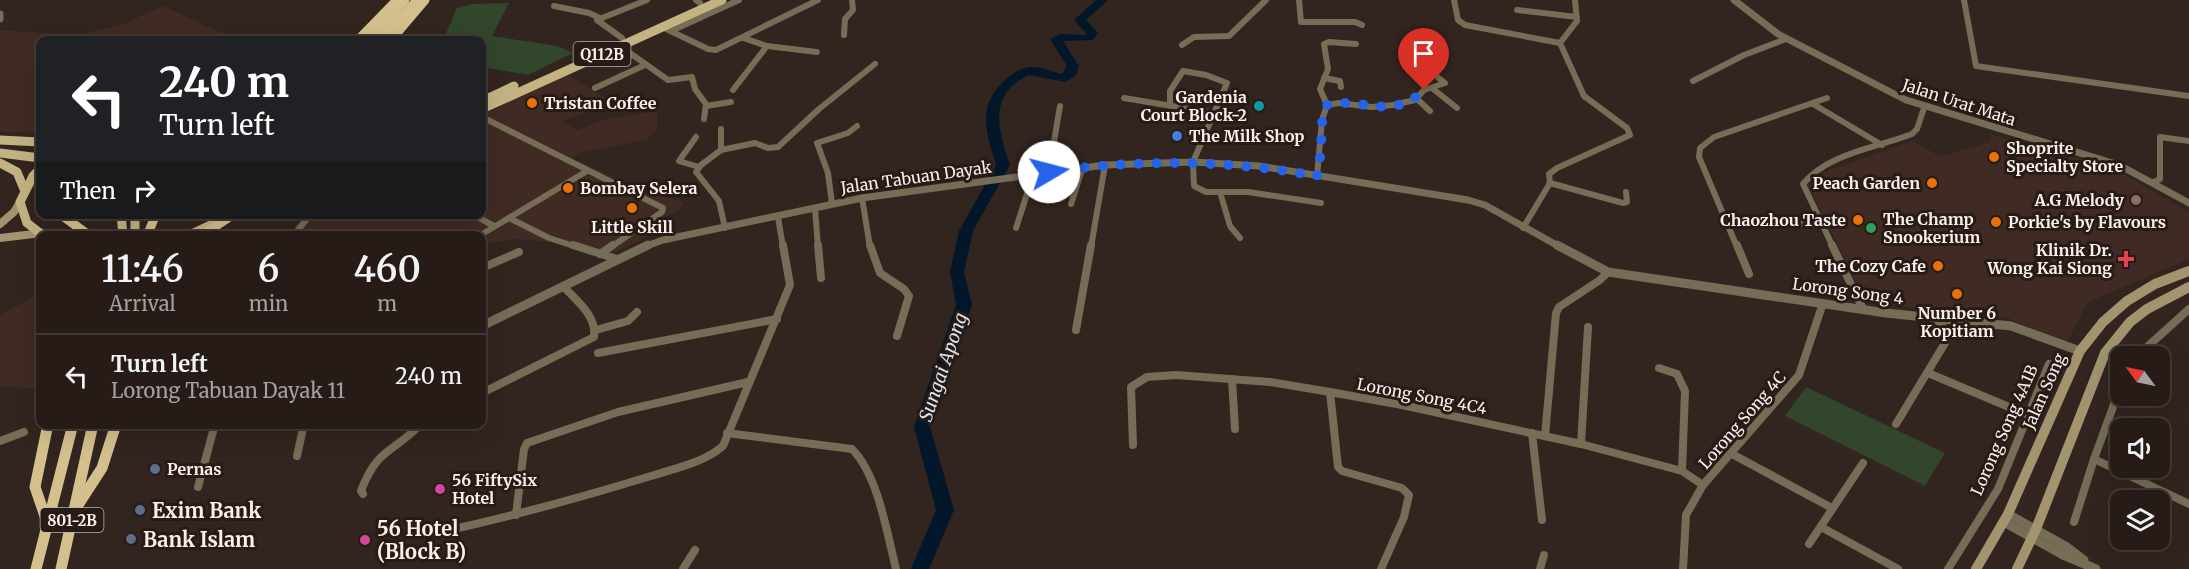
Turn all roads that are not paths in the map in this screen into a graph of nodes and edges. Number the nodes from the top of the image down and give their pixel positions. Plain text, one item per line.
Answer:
1 (397, 0) edge
2 (405, 0) edge
3 (417, 0) edge
4 (425, 0) edge
5 (647, 0) edge
6 (722, 0) edge
7 (739, 0) edge
8 (818, 0) edge
9 (852, 0) edge
10 (1266, 0) edge
11 (1299, 0) edge
12 (1454, 0) edge
13 (1575, 0) edge
14 (1734, 0) edge
15 (1964, 0) edge
16 (701, 1) edge
17 (554, 6) dead end
18 (1517, 10) dead end
19 (0, 14) edge
20 (1577, 17) junction
21 (600, 18) junction
22 (0, 20) edge
23 (1362, 25) dead end
24 (662, 27) junction
25 (671, 31) junction
26 (844, 35) dead end
27 (362, 36) edge
28 (374, 36) edge
29 (385, 36) edge
30 (394, 36) edge
31 (743, 38) junction
32 (1786, 39) junction
33 (621, 42) junction
34 (1560, 43) junction
35 (1356, 44) dead end
36 (1182, 45) dead end
37 (1410, 45) dead end
38 (767, 46) junction
39 (817, 52) dead end
40 (875, 64) dead end
41 (645, 65) junction
42 (1324, 78) junction
43 (1693, 81) dead end
44 (1341, 87) dead end
45 (595, 88) dead end
46 (1432, 88) junction
47 (733, 90) dead end
48 (2189, 96) edge
49 (1124, 98) dead end
50 (1827, 98) dead end
51 (486, 99) edge
52 (1417, 99) junction
53 (731, 102) dead end
54 (1813, 104) junction
55 (1170, 105) junction
56 (1327, 105) junction
57 (706, 106) junction
58 (1060, 106) dead end
59 (486, 107) edge
60 (1457, 108) dead end
61 (1924, 108) junction
62 (1430, 111) dead end
63 (1214, 113) junction
64 (486, 119) edge
65 (704, 119) dead end
66 (857, 126) dead end
67 (721, 129) dead end
68 (696, 137) dead end
69 (0, 140) edge
70 (36, 141) edge
71 (2189, 141) edge
72 (1882, 145) junction
73 (0, 146) edge
74 (36, 150) edge
75 (722, 150) junction
76 (0, 153) edge
77 (36, 158) edge
78 (1193, 162) junction
79 (0, 163) edge
80 (1105, 165) junction
81 (699, 167) junction
82 (1083, 167) junction
83 (587, 171) junction
84 (1049, 172) junction
85 (36, 174) edge
86 (1033, 175) junction
87 (1317, 176) junction
88 (2154, 182) junction
89 (1550, 183) junction
90 (24, 189) junction
91 (1220, 192) junction
92 (1626, 192) dead end
93 (862, 198) junction
94 (20, 202) junction
95 (1321, 203) dead end
96 (2189, 203) edge
97 (832, 204) junction
98 (1071, 204) dead end
99 (815, 208) junction
100 (778, 217) junction
101 (1725, 217) junction
102 (509, 218) junction
103 (67, 219) edge
104 (223, 219) edge
105 (226, 219) edge
106 (307, 219) edge
107 (481, 219) edge
108 (0, 224) edge
109 (494, 226) junction
110 (1823, 226) junction
111 (725, 228) junction
112 (1016, 228) dead end
113 (1523, 228) junction
114 (39, 231) edge
115 (83, 231) edge
116 (197, 231) edge
117 (208, 231) edge
118 (297, 231) edge
119 (486, 231) edge
120 (36, 235) edge
121 (1240, 237) dead end
122 (0, 238) edge
123 (519, 252) dead end
124 (600, 254) junction
125 (617, 259) junction
126 (486, 266) edge
127 (2189, 271) edge
128 (1608, 272) junction
129 (1749, 274) dead end
130 (821, 278) dead end
131 (564, 287) junction
132 (2189, 287) edge
133 (1823, 303) junction
134 (1863, 309) junction
135 (2189, 309) edge
136 (638, 312) dead end
137 (1936, 318) junction
138 (777, 319) junction
139 (486, 324) edge
140 (1588, 327) dead end
141 (596, 330) junction
142 (1076, 330) dead end
143 (897, 336) dead end
144 (2146, 346) edge
145 (2080, 351) junction
146 (598, 353) dead end
147 (2049, 364) dead end
148 (1659, 368) dead end
149 (1928, 373) junction
150 (1232, 379) junction
151 (748, 382) junction
152 (486, 391) edge
153 (1330, 392) junction
154 (2113, 406) edge
155 (2028, 416) junction
156 (1896, 424) dead end
157 (47, 429) edge
158 (72, 429) edge
159 (92, 429) edge
160 (114, 429) edge
161 (214, 429) edge
162 (303, 429) edge
163 (416, 429) edge
164 (1235, 429) dead end
165 (24, 432) dead end
166 (727, 433) junction
167 (1532, 433) junction
168 (1545, 436) junction
169 (0, 441) edge
170 (1581, 444) junction
171 (1132, 446) dead end
172 (1732, 454) junction
173 (297, 456) dead end
174 (2094, 459) junction
175 (1863, 464) dead end
176 (1682, 471) junction
177 (1703, 485) junction
178 (198, 487) dead end
179 (363, 494) dead end
180 (2189, 504) edge
181 (1832, 508) junction
182 (74, 512) junction
183 (516, 515) junction
184 (2006, 518) junction
185 (1542, 520) dead end
186 (48, 522) junction
187 (2074, 522) dead end
188 (1821, 526) junction
189 (454, 529) dead end
190 (2034, 534) junction
191 (1809, 544) dead end
192 (695, 550) dead end
193 (1544, 555) dead end
194 (2095, 568) edge
195 (36, 569) edge
196 (62, 569) edge
197 (683, 569) edge
198 (896, 569) edge
199 (1381, 569) edge
200 (1540, 569) edge
201 (1683, 569) edge
202 (1898, 569) edge
203 (1948, 569) edge
204 (1976, 569) edge
205 (2017, 569) edge

1 - 27 highway
2 - 28 highway
3 - 29 highway
4 - 30 highway
5 - 21 street
6 - 24 main road, Q112B
7 - 25 street
8 - 31 street
9 - 26 street
10 - 36 street
11 - 23 street
12 - 34 street
13 - 20 street
14 - 32 street, Jalan Urat Mata
15 - 48 street
16 - 33 main road
17 - 21 street
18 - 20 street
19 - 22 street
20 - 34 street
21 - 33 street
24 - 25 street
24 - 33 main road, Q112B
25 - 31 street
31 - 38 street
32 - 43 street
32 - 61 street, Jalan Urat Mata
33 - 41 street
33 - 51 main road
33 - 59 main road, Q112B
34 - 89 street
35 - 42 street
37 - 46 street
38 - 39 street
38 - 47 street
40 - 75 street
41 - 45 street
41 - 57 street
42 - 44 street
42 - 56 street
46 - 52 street
46 - 60 street
49 - 55 street
50 - 54 street
52 - 56 street
52 - 62 street
53 - 57 street
54 - 72 street
54 - 101 street
55 - 63 street
55 - 63 street
56 - 87 street
57 - 65 street
58 - 84 street
61 - 72 street
61 - 88 street, Jalan Urat Mata
63 - 78 street
64 - 83 street
66 - 97 street
67 - 75 street
68 - 81 street
69 - 70 main road
71 - 88 street
72 - 110 street
73 - 74 main road
75 - 81 street
76 - 77 main road
78 - 80 street, Jalan Tabuan Dayak
78 - 87 street, Jalan Tabuan Dayak
78 - 91 street
79 - 90 main road
80 - 82 street, Jalan Tabuan Dayak
80 - 142 street
81 - 111 street
82 - 84 street, Jalan Tabuan Dayak
82 - 98 street
83 - 102 street
83 - 124 street
84 - 86 street, Jalan Tabuan Dayak
85 - 90 main road
86 - 93 street, Jalan Tabuan Dayak
86 - 112 street
87 - 113 street, Jalan Tabuan Dayak
88 - 96 street, Jalan Urat Mata
89 - 92 street
89 - 113 street
90 - 94 main road
91 - 95 street
91 - 121 street
93 - 97 street, Jalan Tabuan Dayak
93 - 143 street
94 - 108 main road
94 - 114 main road
97 - 99 street, Jalan Tabuan Dayak
99 - 100 street, Jalan Tabuan Dayak
99 - 130 street
100 - 111 street, Jalan Tabuan Dayak
100 - 138 street
101 - 110 street
101 - 129 street
102 - 109 street
102 - 124 street
103 - 115 highway
104 - 116 main road
105 - 117 highway
106 - 118 street
107 - 109 street
109 - 119 street
110 - 134 street
111 - 125 street, Jalan Tabuan Dayak
113 - 128 street, Jalan Tabuan Dayak
120 - 122 main road
123 - 126 street
124 - 125 street
125 - 131 street, Jalan Tabuan Dayak
127 - 145 main road, Jalan Song
128 - 133 street, Lorong Song 4
128 - 168 street
131 - 139 street, Jalan Tabuan Dayak
131 - 141 street
132 - 190 main road
133 - 134 street, Lorong Song 4
133 - 172 street, Lorong Song 4C
134 - 137 street, Lorong Song 4
135 - 144 street
136 - 141 street
137 - 145 street, Lorong Song 4
137 - 149 street
138 - 146 street
138 - 151 street
140 - 170 street
141 - 152 street
145 - 184 main road, Jalan Song
147 - 155 street, Lorong Song 4A1B
148 - 176 street
149 - 155 street
149 - 156 street
150 - 153 street, Lorong Song 4C4
150 - 164 street
150 - 171 street, Lorong Song 4C4
151 - 166 street
151 - 183 street
153 - 167 street, Lorong Song 4C4
153 - 199 street
154 - 174 street
155 - 203 street, Lorong Song 4A1B
157 - 186 highway
158 - 186 highway
159 - 182 highway, 801-2B
160 - 182 highway
161 - 178 street
162 - 173 street
163 - 179 street
165 - 169 street
166 - 183 street
166 - 198 street
167 - 168 street, Lorong Song 4C4
167 - 185 street
168 - 170 street, Lorong Song 4C4
170 - 176 street, Lorong Song 4C4
172 - 177 street, Lorong Song 4C
172 - 181 street
174 - 180 street
174 - 187 street
175 - 181 street
176 - 177 street, Lorong Song 4C4
177 - 201 street, Lorong Song 4C
181 - 188 street
182 - 196 highway, 801-2B
183 - 189 street
184 - 190 street
184 - 204 main road, Jalan Song
186 - 195 highway
188 - 191 street
188 - 202 street
190 - 194 street
190 - 205 main road
192 - 197 street
193 - 200 street

